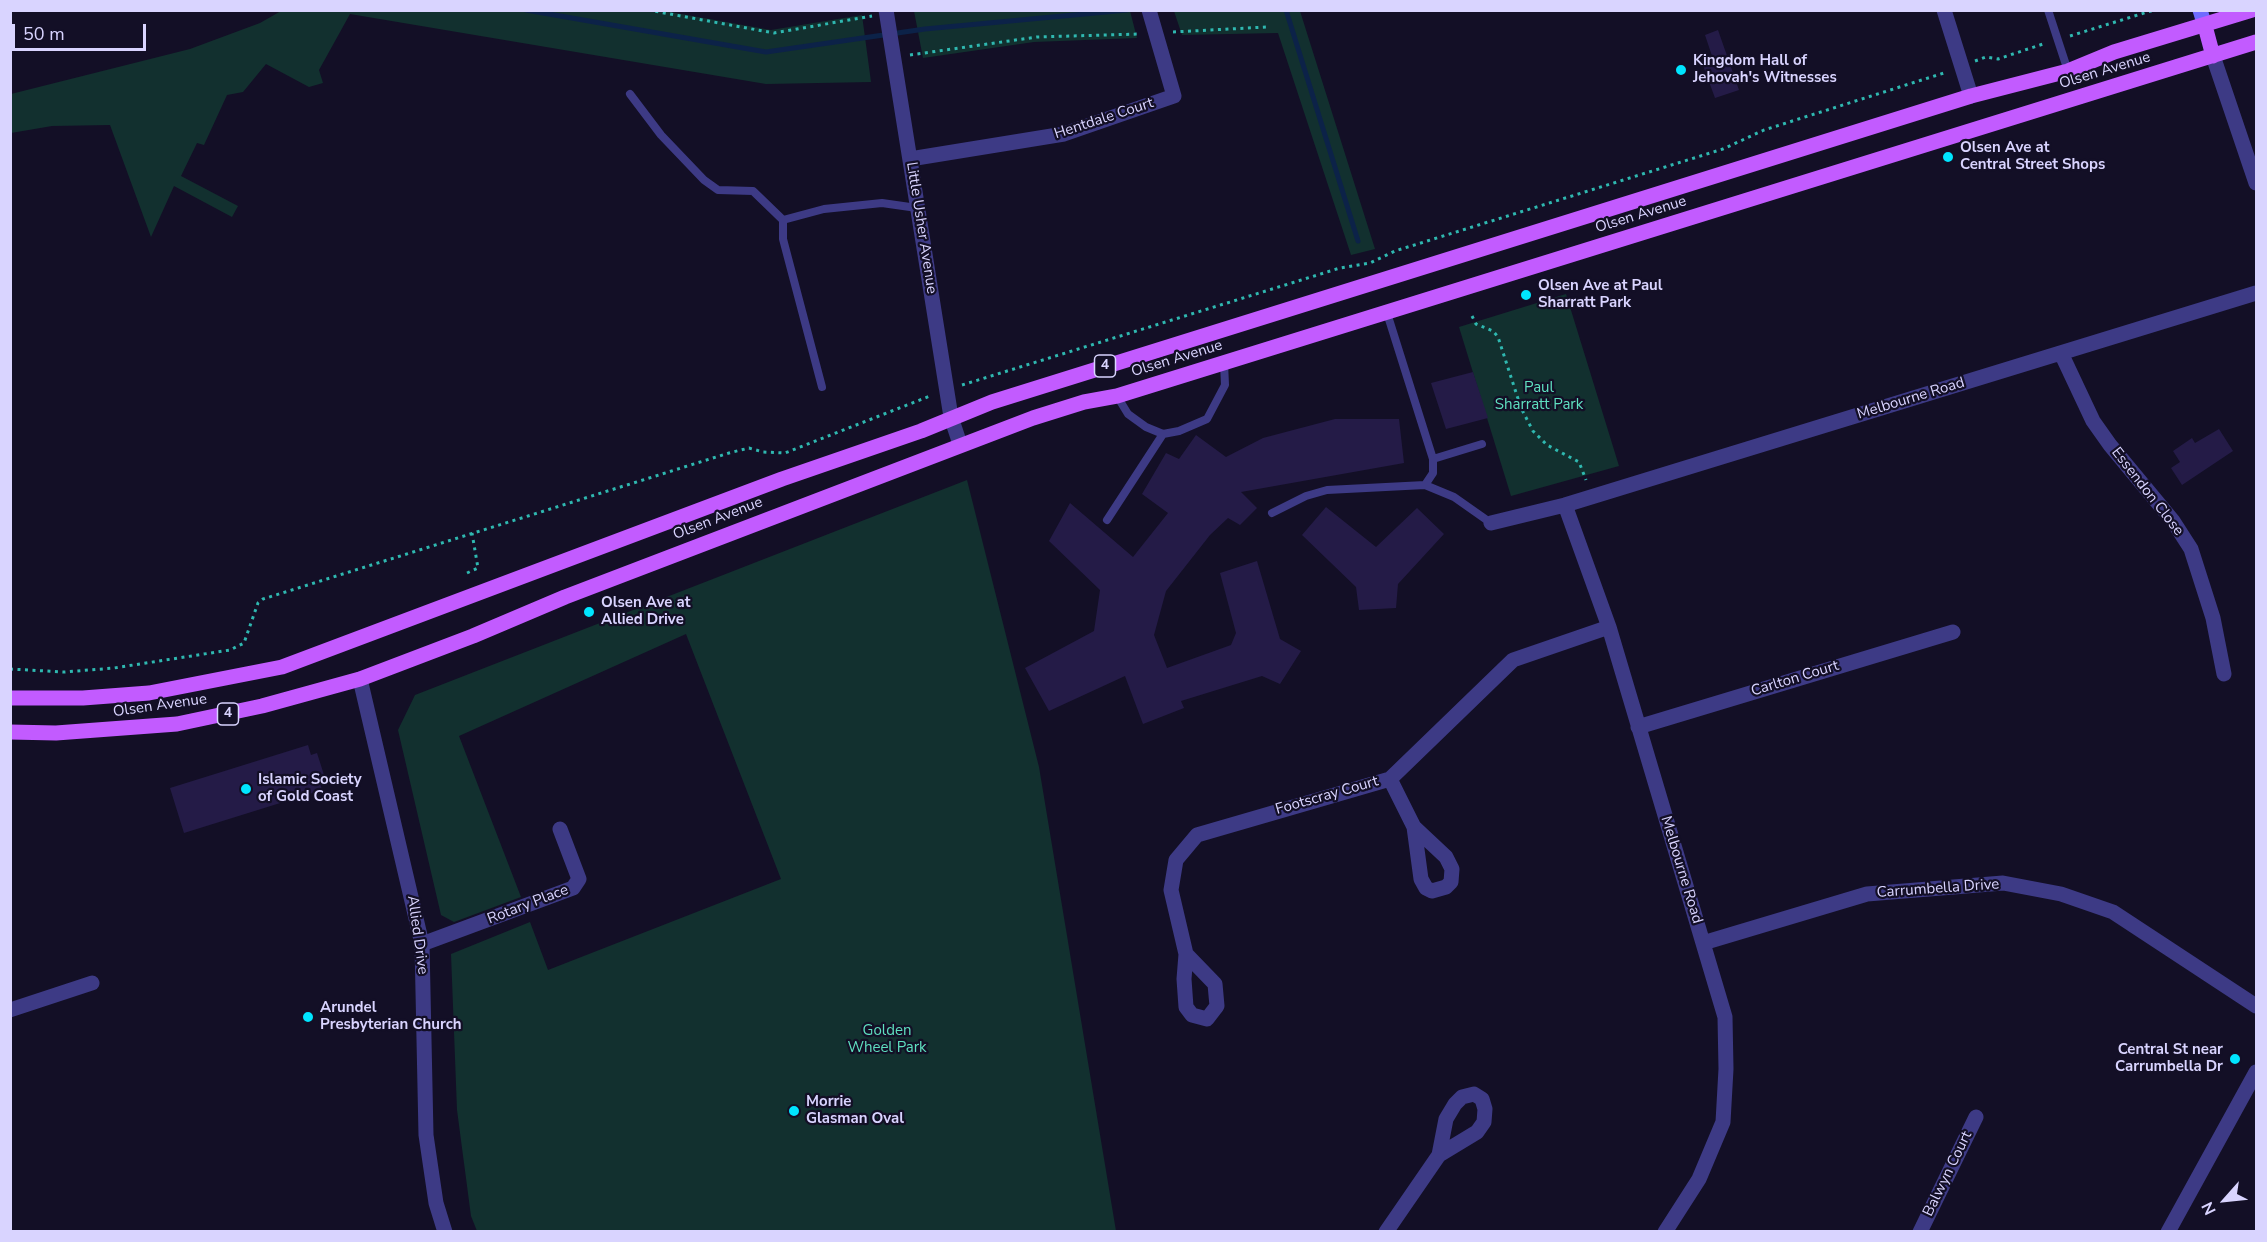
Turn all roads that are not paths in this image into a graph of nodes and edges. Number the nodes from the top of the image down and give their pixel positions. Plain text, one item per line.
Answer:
1 (1149, 10) edge
2 (1944, 10) edge
3 (2048, 10) edge
4 (2200, 10) edge
5 (2252, 10) edge
6 (886, 12) edge
7 (2205, 26) junction
8 (2256, 42) edge
9 (2213, 56) junction
10 (2068, 70) junction
11 (630, 94) dead end
12 (1971, 96) junction
13 (910, 159) junction
14 (2256, 183) edge
15 (917, 208) junction
16 (783, 220) junction
17 (2256, 293) edge
18 (1387, 313) junction
19 (2061, 353) junction
20 (1224, 363) junction
21 (822, 387) dead end
22 (1117, 396) junction
23 (951, 417) junction
24 (1163, 434) junction
25 (960, 444) junction
26 (1482, 444) dead end
27 (1433, 459) junction
28 (1425, 486) junction
29 (1565, 506) junction
30 (1272, 513) dead end
31 (1107, 520) dead end
32 (1491, 523) joint
33 (1609, 627) junction
34 (1953, 632) dead end
35 (2224, 674) dead end
36 (360, 679) junction
37 (10, 698) edge
38 (1638, 727) junction
39 (10, 732) edge
40 (1390, 779) junction
41 (1414, 827) dead end
42 (560, 829) dead end
43 (1703, 943) junction
44 (422, 944) junction
45 (1186, 954) dead end
46 (92, 983) dead end
47 (2256, 1006) edge
48 (10, 1010) edge
49 (2256, 1072) edge
50 (1976, 1117) dead end
51 (1438, 1155) dead end
52 (446, 1232) edge
53 (1386, 1232) edge
54 (1665, 1232) edge
55 (1920, 1232) edge
56 (2168, 1232) edge

1 - 13 street, Hentdale Court
2 - 12 street
3 - 10 lane
4 - 7 main road
5 - 7 main road, Olsen Avenue / 4
6 - 13 street, Little Usher Avenue
7 - 9 main road
7 - 10 main road, Olsen Avenue / 4
8 - 9 main road, Olsen Avenue / 4
9 - 14 street
9 - 18 main road, Olsen Avenue / 4
10 - 12 main road, Olsen Avenue / 4
11 - 16 lane
12 - 23 main road, Olsen Avenue / 4
13 - 15 street, Little Usher Avenue
15 - 16 lane
15 - 23 street, Little Usher Avenue
16 - 21 lane
17 - 19 street, Melbourne Road
18 - 20 main road, Olsen Avenue / 4
18 - 27 lane
19 - 29 street, Melbourne Road
19 - 35 street, Essendon Close
20 - 22 main road, Olsen Avenue / 4
20 - 24 lane
22 - 24 lane
22 - 25 main road, Olsen Avenue / 4
23 - 25 street, Little Usher Avenue
23 - 37 main road, Olsen Avenue / 4
24 - 31 lane
25 - 36 main road, Olsen Avenue / 4
26 - 27 lane
27 - 28 lane
28 - 30 lane
28 - 32 lane
29 - 32 street, Melbourne Road
29 - 33 street, Melbourne Road
33 - 38 street, Melbourne Road
33 - 40 street, Footscray Court
34 - 38 street, Carlton Court
36 - 39 main road, Olsen Avenue / 4
36 - 44 street, Allied Drive
38 - 43 street, Melbourne Road
40 - 41 street
40 - 45 street, Footscray Court
42 - 44 street, Rotary Place
43 - 47 street, Carrumbella Drive
43 - 54 street, Melbourne Road
44 - 52 street, Allied Drive
46 - 48 street
49 - 56 street
50 - 55 street, Balwyn Court
51 - 53 street

